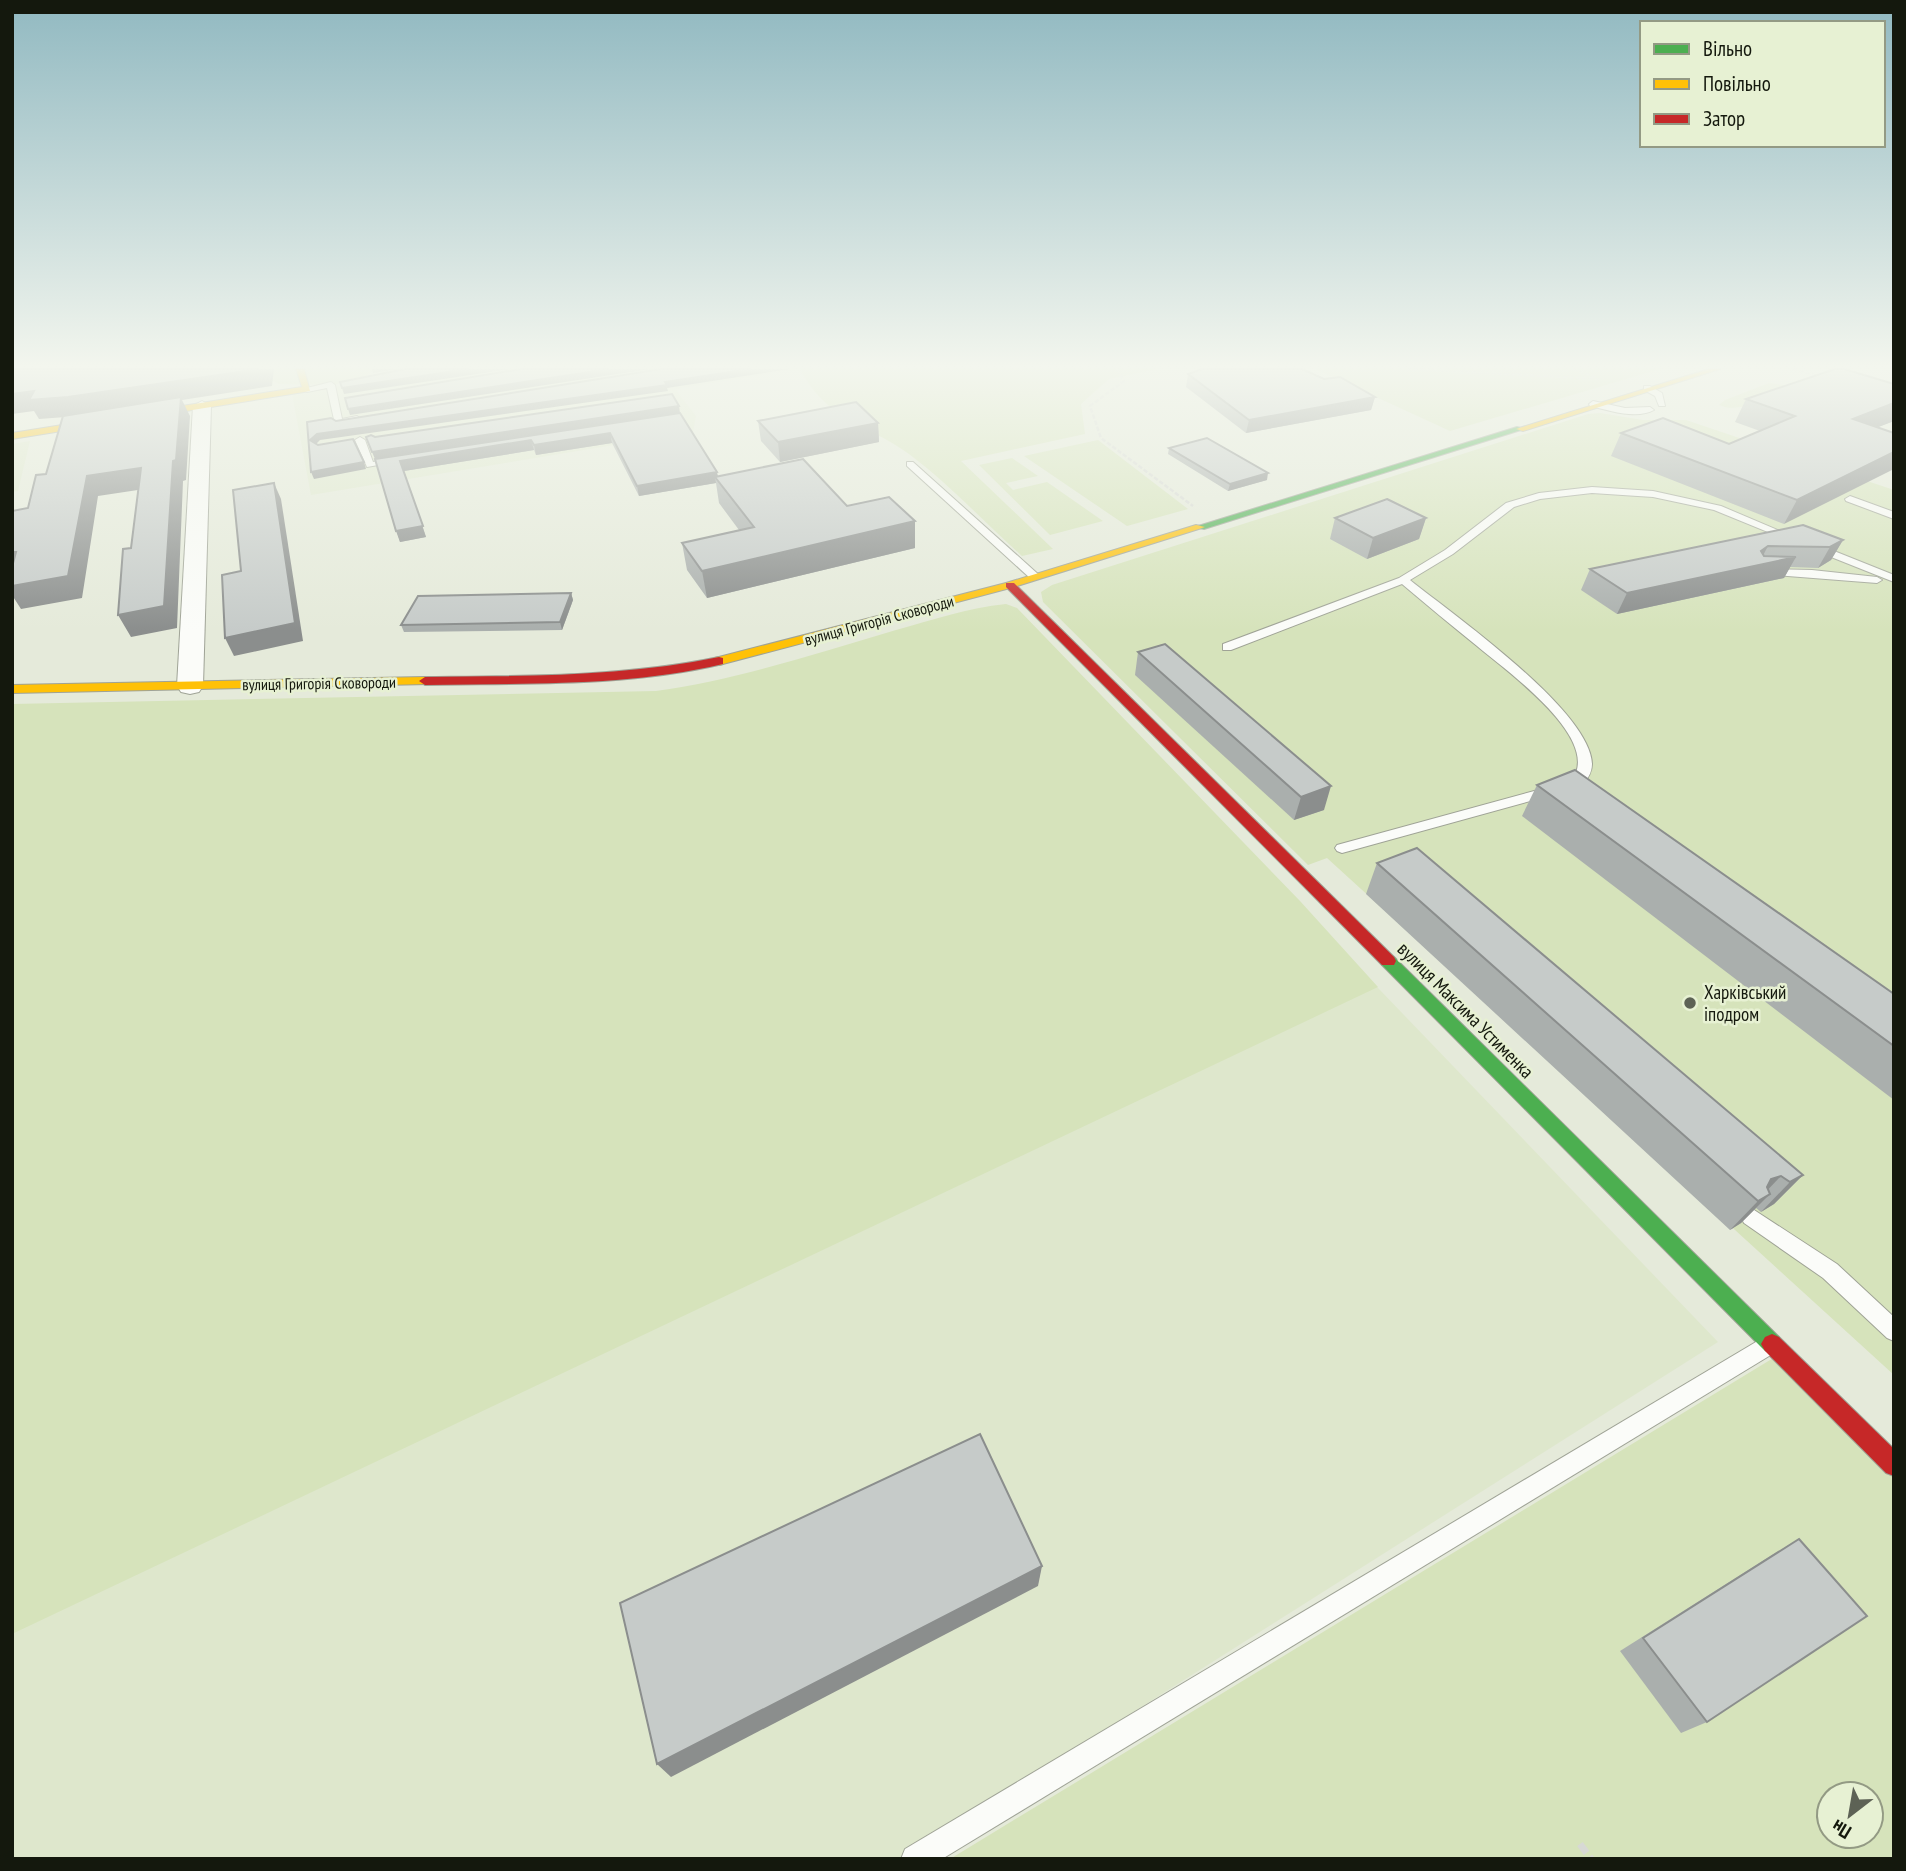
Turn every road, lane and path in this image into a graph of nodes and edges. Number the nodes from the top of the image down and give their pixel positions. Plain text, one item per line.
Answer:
1 (200, 456) edge
2 (368, 456) edge
3 (1125, 456) edge
4 (1426, 456) edge
5 (411, 459) edge
6 (910, 464) dead end
7 (1850, 499) edge
8 (1894, 516) edge
9 (1216, 522) junction
10 (1757, 572) edge
11 (1035, 577) junction
12 (1402, 580) junction
13 (1894, 581) edge
14 (1010, 585) junction
15 (1227, 647) dead end
16 (190, 686) junction
17 (12, 689) edge
18 (1342, 848) dead end
19 (1751, 1217) edge
20 (1894, 1331) edge
21 (1771, 1343) junction
22 (1894, 1465) edge
23 (1580, 1844) dead end
24 (915, 1859) edge
25 (1591, 1859) edge

1 - 16 street
2 - 5 lane
3 - 9 path
4 - 9 street, вулиця Григорія Сковороди
6 - 11 lane
7 - 8 lane
9 - 11 street, вулиця Григорія Сковороди
10 - 13 lane
11 - 14 street, вулиця Григорія Сковороди
12 - 13 lane
12 - 15 lane
12 - 18 lane
14 - 16 street, вулиця Григорія Сковороди
14 - 21 street, вулиця Максима Устименка
16 - 17 street, вулиця Григорія Сковороди
19 - 20 lane
21 - 22 street, вулиця Максима Устименка
21 - 24 lane
23 - 25 path

